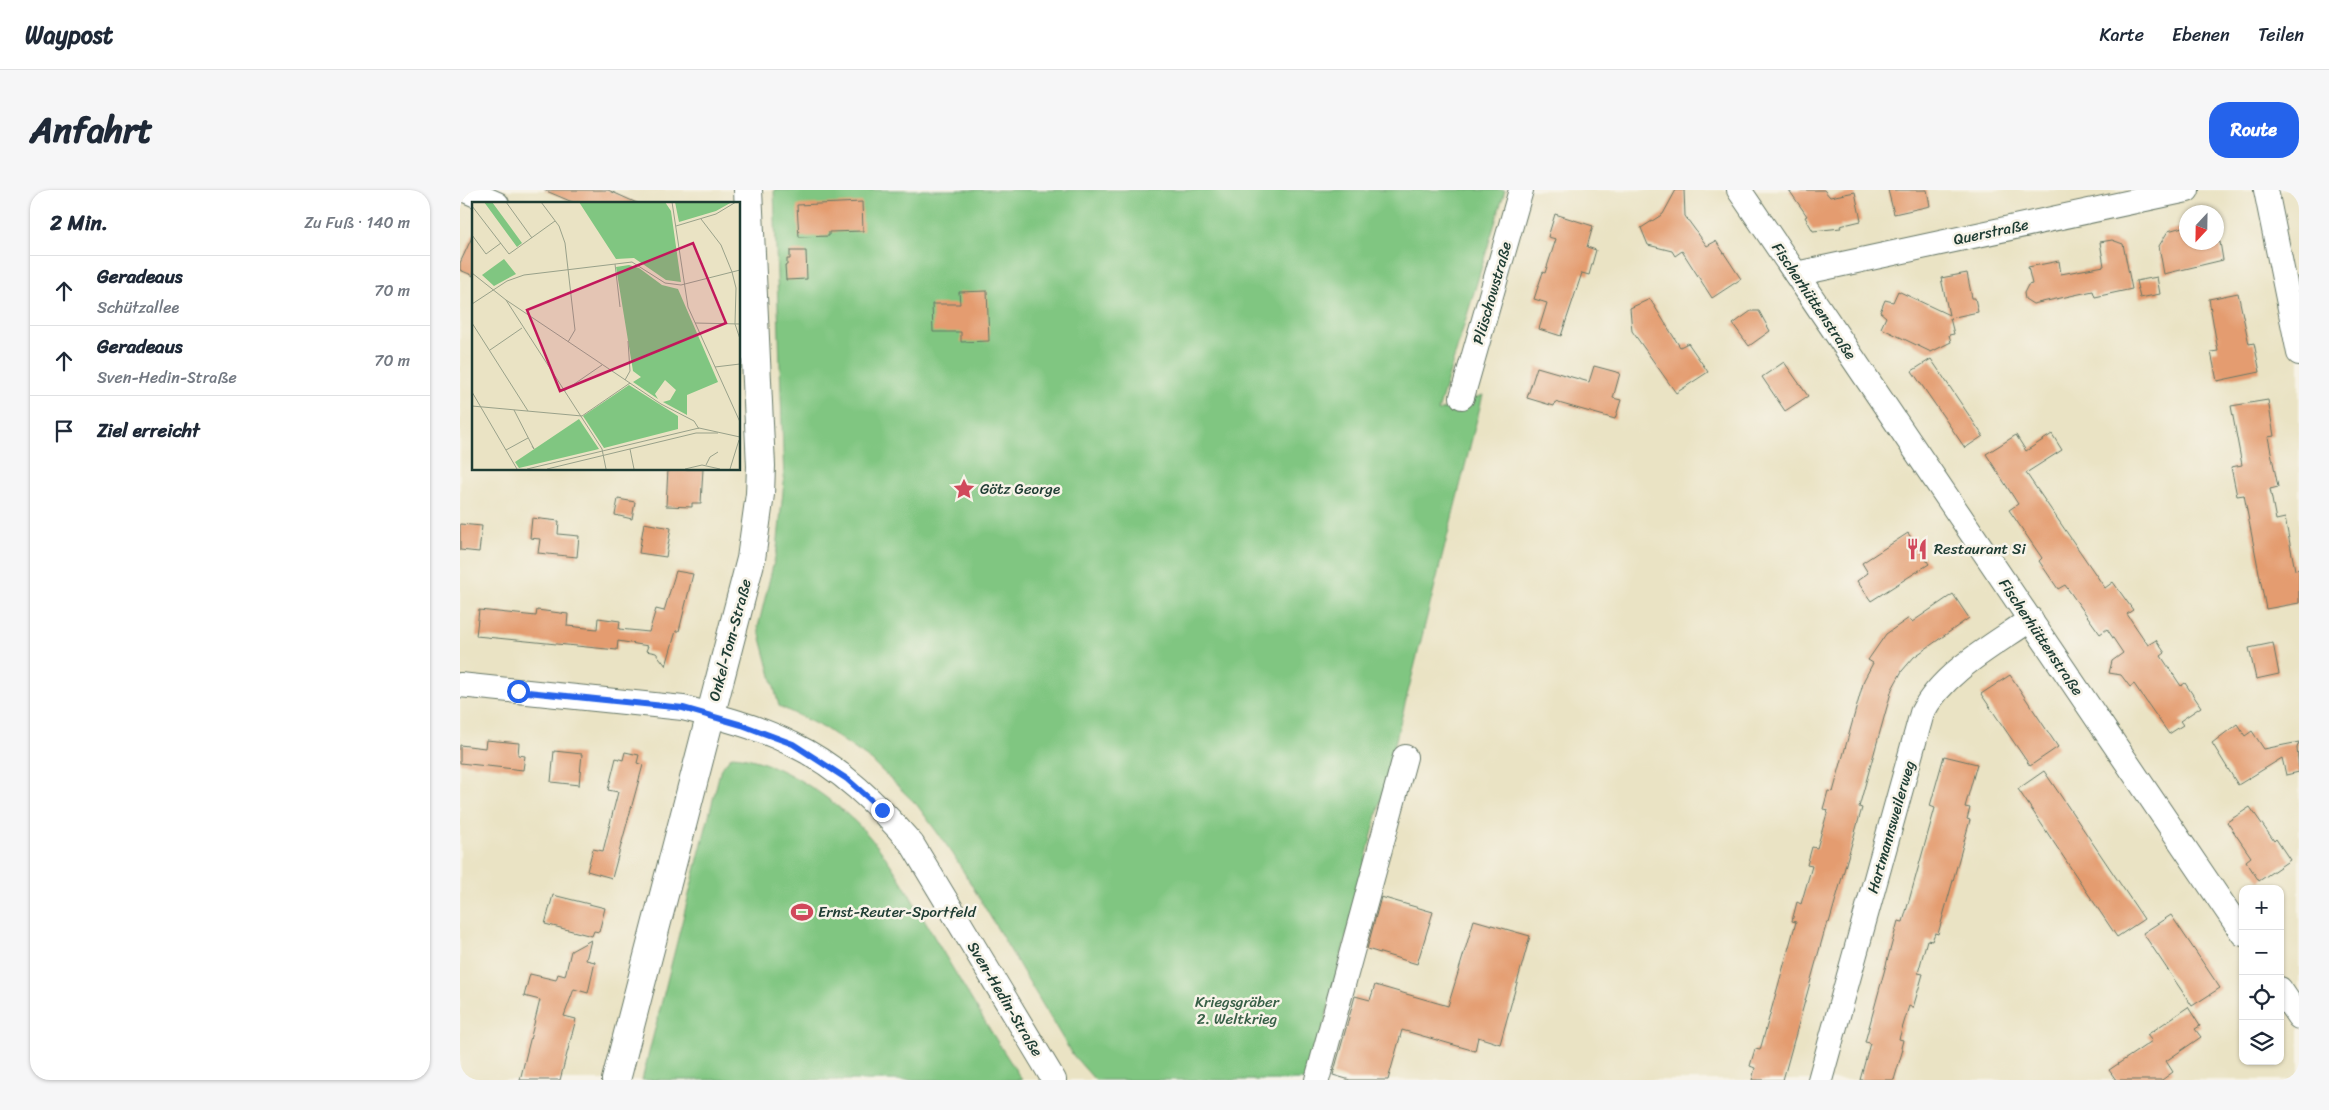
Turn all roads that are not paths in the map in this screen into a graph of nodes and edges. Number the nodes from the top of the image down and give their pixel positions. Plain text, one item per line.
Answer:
1 (465, 190) edge
2 (748, 190) edge
3 (1521, 190) edge
4 (1739, 190) edge
5 (2187, 190) edge
6 (2266, 190) edge
7 (492, 202) edge
8 (1796, 274) junction
9 (746, 312) edge
10 (2299, 353) edge
11 (1462, 397) dead end
12 (2031, 619) junction
13 (460, 685) edge
14 (710, 715) junction
15 (1406, 757) dead end
16 (2240, 930) edge
17 (2284, 996) edge
18 (2299, 1017) edge
19 (616, 1080) edge
20 (1054, 1080) edge
21 (1317, 1080) edge
22 (1820, 1080) edge

1 - 7 street
2 - 9 main road, Onkel-Tom-Straße
3 - 11 street, Plüschowstraße
4 - 8 street, Fischerhüttenstraße
5 - 8 street, Querstraße
6 - 10 street
8 - 12 street, Fischerhüttenstraße
9 - 14 main road, Onkel-Tom-Straße
12 - 16 street, Fischerhüttenstraße
12 - 22 street, Hartmannsweilerweg
13 - 14 street, Sven-Hedin-Straße
14 - 19 main road, Onkel-Tom-Straße
14 - 20 street, Sven-Hedin-Straße
15 - 21 street
17 - 18 street

